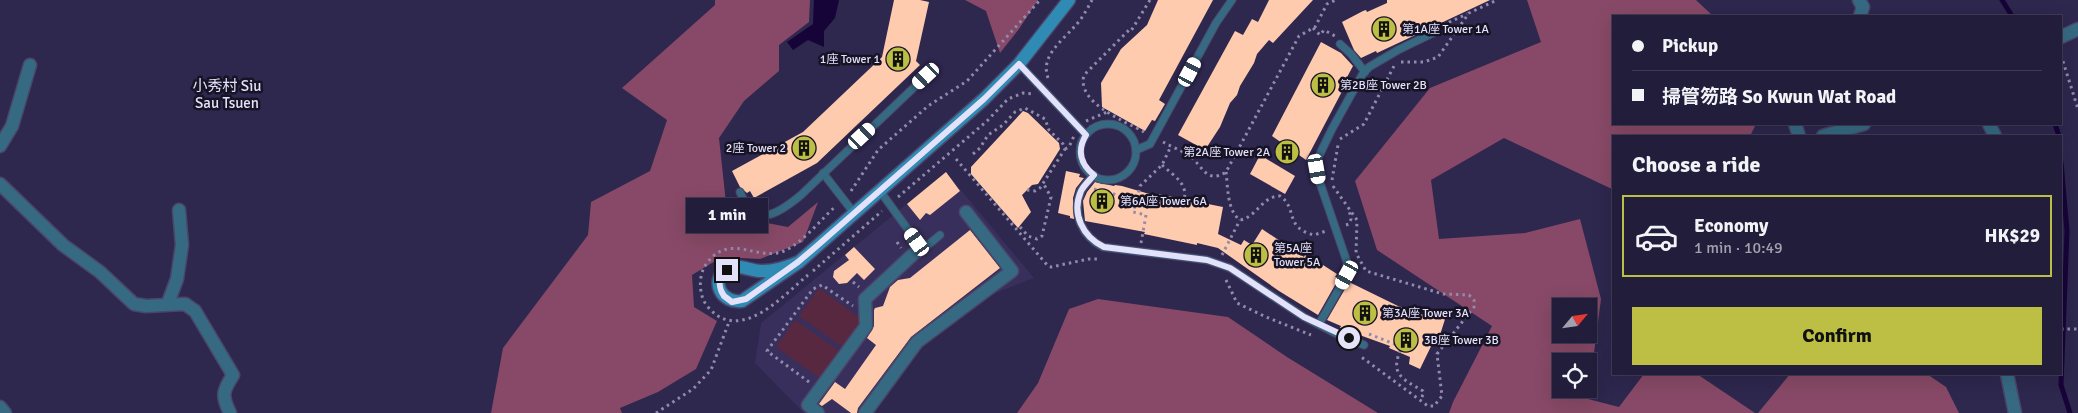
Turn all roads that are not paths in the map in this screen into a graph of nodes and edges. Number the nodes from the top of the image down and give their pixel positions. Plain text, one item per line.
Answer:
1 (1069, 0) edge
2 (1232, 0) edge
3 (1859, 0) edge
4 (1860, 15) edge
5 (2078, 29) edge
6 (1435, 32) road end
7 (2062, 37) edge
8 (1340, 44) dead end
9 (30, 64) dead end
10 (1019, 64) junction
11 (1365, 72) junction
12 (926, 76) dead end
13 (1861, 125) edge
14 (1086, 135) junction
15 (1826, 135) edge
16 (0, 146) edge
17 (1136, 150) junction
18 (823, 173) junction
19 (1094, 175) junction
20 (0, 184) edge
21 (880, 191) junction
22 (740, 192) dead end
23 (179, 210) dead end
24 (966, 212) dead end
25 (854, 213) junction
26 (940, 235) dead end
27 (922, 246) junction
28 (798, 262) junction
29 (168, 303) junction
30 (1319, 324) junction
31 (1364, 345) road end
32 (2007, 375) edge
33 (0, 407) edge
34 (5, 413) edge
35 (230, 413) edge
36 (818, 413) edge
37 (865, 413) edge
38 (2015, 413) edge

1 - 10 street
2 - 17 lane
3 - 4 street
5 - 7 street
6 - 11 lane
8 - 11 lane
9 - 16 street
10 - 14 lane
10 - 21 street
11 - 30 lane
12 - 18 lane
13 - 15 street
14 - 17 lane
14 - 19 lane
17 - 19 lane
18 - 22 lane
18 - 25 lane
19 - 30 lane
20 - 29 street
21 - 25 street
21 - 27 lane
23 - 29 street
24 - 37 street
25 - 28 street
26 - 27 lane
27 - 36 street
28 - 28 street
29 - 35 street
30 - 31 lane
32 - 38 street
33 - 34 street

